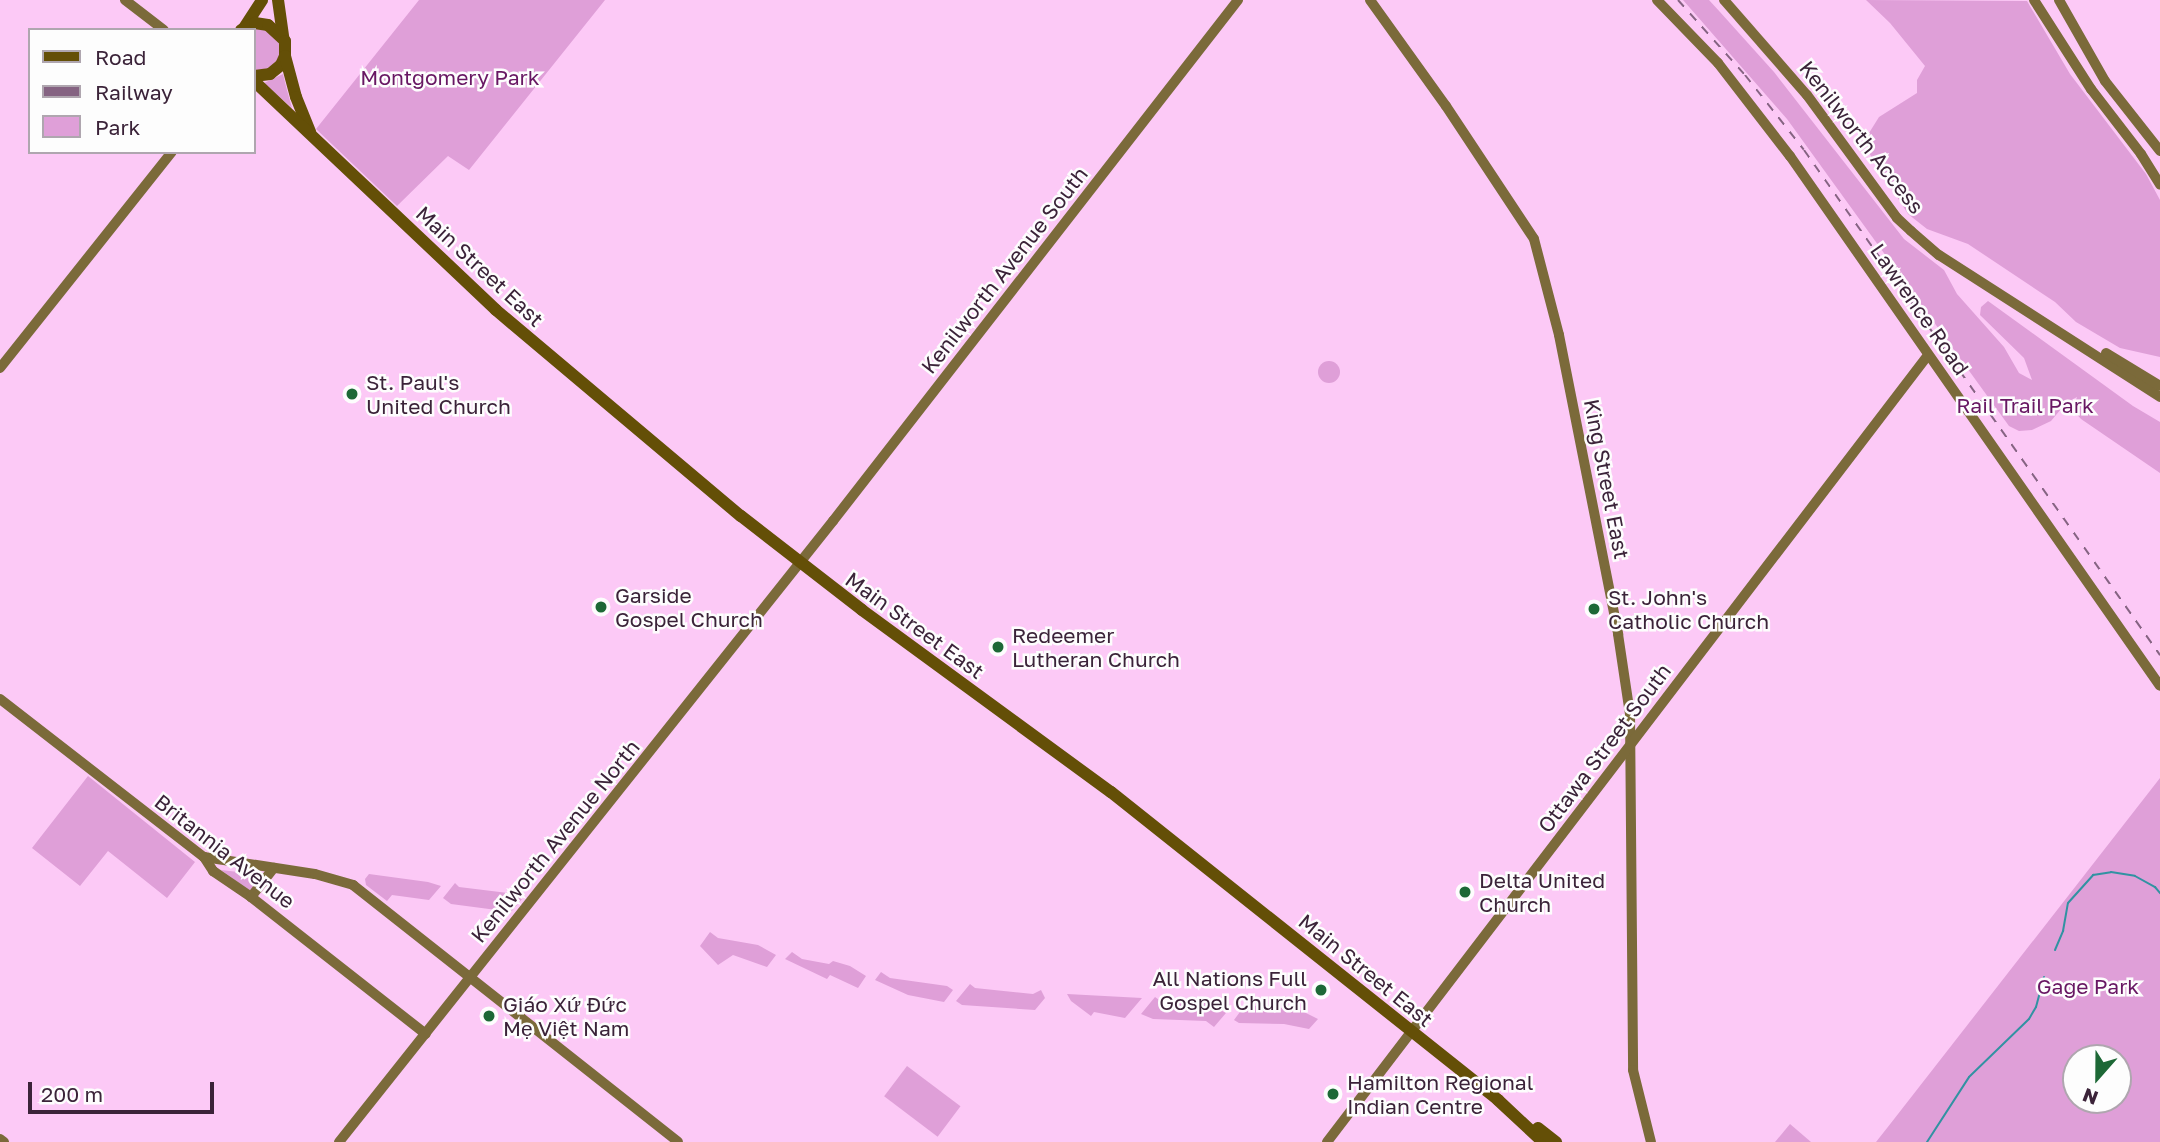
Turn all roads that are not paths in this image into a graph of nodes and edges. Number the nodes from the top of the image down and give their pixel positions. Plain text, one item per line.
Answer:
1 (125, 0) edge
2 (262, 0) edge
3 (278, 0) edge
4 (1238, 0) edge
5 (1370, 0) edge
6 (1657, 0) edge
7 (1724, 0) edge
8 (2034, 0) edge
9 (2057, 2) edge
10 (161, 28) edge
11 (243, 28) edge
12 (244, 28) edge
13 (283, 37) junction
14 (285, 56) junction
15 (256, 76) edge
16 (256, 83) edge
17 (310, 132) junction
18 (2160, 151) edge
19 (170, 154) edge
20 (2160, 184) edge
21 (2054, 326) junction
22 (1928, 355) junction
23 (0, 368) edge
24 (2160, 386) edge
25 (2160, 397) edge
26 (800, 563) junction
27 (2160, 686) edge
28 (0, 699) edge
29 (1632, 743) junction
30 (204, 857) junction
31 (274, 868) junction
32 (251, 897) junction
33 (470, 978) junction
34 (1412, 1031) junction
35 (426, 1034) junction
36 (1522, 1120) junction
37 (340, 1142) edge
38 (678, 1142) edge
39 (1326, 1142) edge
40 (1543, 1142) edge
41 (1556, 1142) edge
42 (1651, 1142) edge

1 - 10 main road
2 - 11 main road
3 - 13 main road, Main Street East
4 - 26 main road, Kenilworth Avenue South
5 - 29 main road, King Street East
6 - 22 main road, Lawrence Road
7 - 21 main road, Kenilworth Access
8 - 20 main road
9 - 18 main road
12 - 13 main road
13 - 14 main road, Main Street East
14 - 15 main road
14 - 17 main road, Main Street East
16 - 17 main road, Main Street East
17 - 26 main road, Main Street East
19 - 23 main road
21 - 24 main road, Kenilworth Access
21 - 25 main road, Kenilworth Access
22 - 27 main road, Lawrence Road
22 - 29 main road, Ottawa Street South
26 - 33 main road, Kenilworth Avenue North
26 - 34 main road, Main Street East
28 - 30 main road, Britannia Avenue
29 - 34 main road, Ottawa Street South
29 - 42 main road, King Street East
30 - 31 main road
30 - 32 main road, Britannia Avenue
31 - 32 main road
31 - 33 main road
32 - 35 main road, Britannia Avenue
33 - 35 main road, Kenilworth Avenue North
33 - 38 main road
34 - 36 main road, Main Street East
34 - 39 main road, Ottawa Street South
35 - 37 main road, Kenilworth Avenue North
36 - 40 main road, Main Street East
36 - 41 main road, Main Street East

